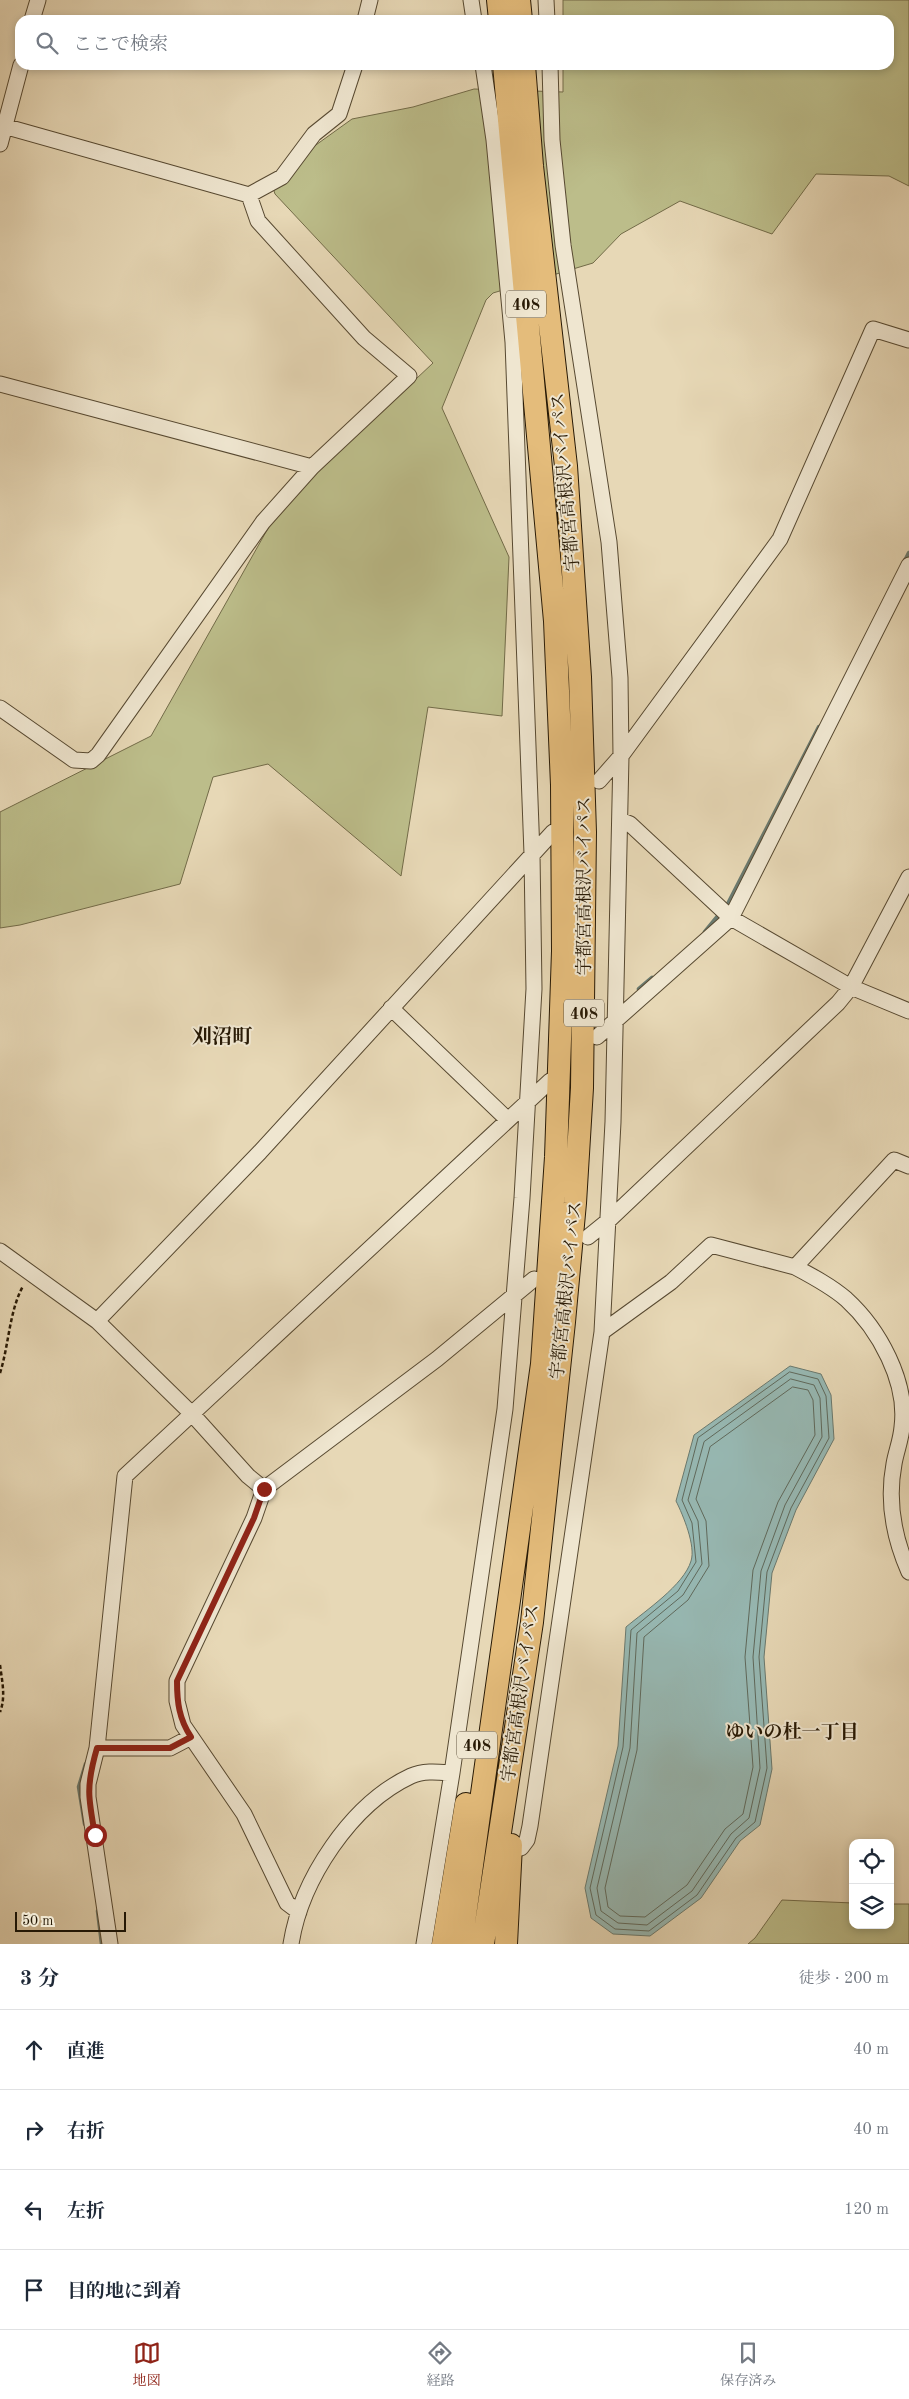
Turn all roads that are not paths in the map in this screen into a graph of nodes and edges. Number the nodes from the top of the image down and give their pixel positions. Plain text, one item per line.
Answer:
1 (38, 0) edge
2 (370, 0) edge
3 (471, 0) edge
4 (498, 0) edge
5 (519, 0) edge
6 (546, 0) edge
7 (34, 15) edge
8 (366, 15) edge
9 (473, 15) edge
10 (500, 15) edge
11 (520, 15) edge
12 (547, 15) edge
13 (19, 70) edge
14 (353, 70) edge
15 (484, 70) edge
16 (504, 70) edge
17 (524, 70) edge
18 (550, 70) edge
19 (2, 126) edge
20 (0, 144) edge
21 (249, 195) junction
22 (909, 340) edge
23 (0, 384) edge
24 (312, 467) junction
25 (909, 565) edge
26 (0, 708) edge
27 (622, 756) junction
28 (599, 781) dead end
29 (620, 820) junction
30 (553, 832) dead end
31 (532, 854) junction
32 (909, 877) edge
33 (731, 918) junction
34 (851, 987) junction
35 (391, 1008) junction
36 (909, 1011) edge
37 (615, 1020) junction
38 (597, 1037) dead end
39 (550, 1082) dead end
40 (528, 1102) junction
41 (508, 1120) junction
42 (909, 1166) edge
43 (609, 1220) junction
44 (588, 1237) dead end
45 (0, 1251) edge
46 (795, 1267) junction
47 (534, 1279) dead end
48 (514, 1294) junction
49 (97, 1321) junction
50 (602, 1332) junction
51 (193, 1415) junction
52 (264, 1489) junction
53 (517, 1546) junction
54 (909, 1572) edge
55 (525, 1667) junction
56 (191, 1737) junction
57 (97, 1748) junction
58 (452, 1773) junction
59 (510, 1850) junction
60 (299, 1912) junction
61 (110, 1944) edge
62 (291, 1944) edge
63 (424, 1944) edge
64 (443, 1944) edge
65 (461, 1944) edge
66 (483, 1944) edge
67 (506, 1944) edge

1 - 7 street
2 - 8 street
3 - 9 street
4 - 10 highway
5 - 11 highway
6 - 12 street
13 - 19 street
14 - 21 street
15 - 31 street
16 - 53 highway, 宇都宮高根沢バイパス / 408
17 - 55 highway, 宇都宮高根沢バイパス / 408
18 - 27 street
19 - 20 street
19 - 21 street
21 - 24 street
22 - 27 street
23 - 24 street
24 - 26 street
25 - 33 street
27 - 28 street
27 - 29 street
29 - 33 street
29 - 37 street
30 - 31 street
31 - 35 street
31 - 40 street
32 - 34 street
33 - 34 street
33 - 37 street
34 - 36 street
34 - 43 street
35 - 41 street
35 - 49 street
37 - 38 street
37 - 43 street
39 - 40 street
40 - 41 street
40 - 48 street
41 - 51 street
42 - 46 street
43 - 44 street
43 - 50 street
45 - 49 street
46 - 50 street
46 - 54 street
47 - 48 street
48 - 52 street
48 - 58 street
49 - 51 street
50 - 59 street
51 - 52 street
51 - 57 street
52 - 56 street
53 - 64 highway, 408
53 - 65 highway, 宇都宮高根沢バイパス / 408
55 - 59 highway, 408
55 - 66 highway, 宇都宮高根沢バイパス / 408
56 - 57 street
56 - 60 street
57 - 61 street
58 - 60 street
58 - 63 street
59 - 67 highway, 408
60 - 62 street

